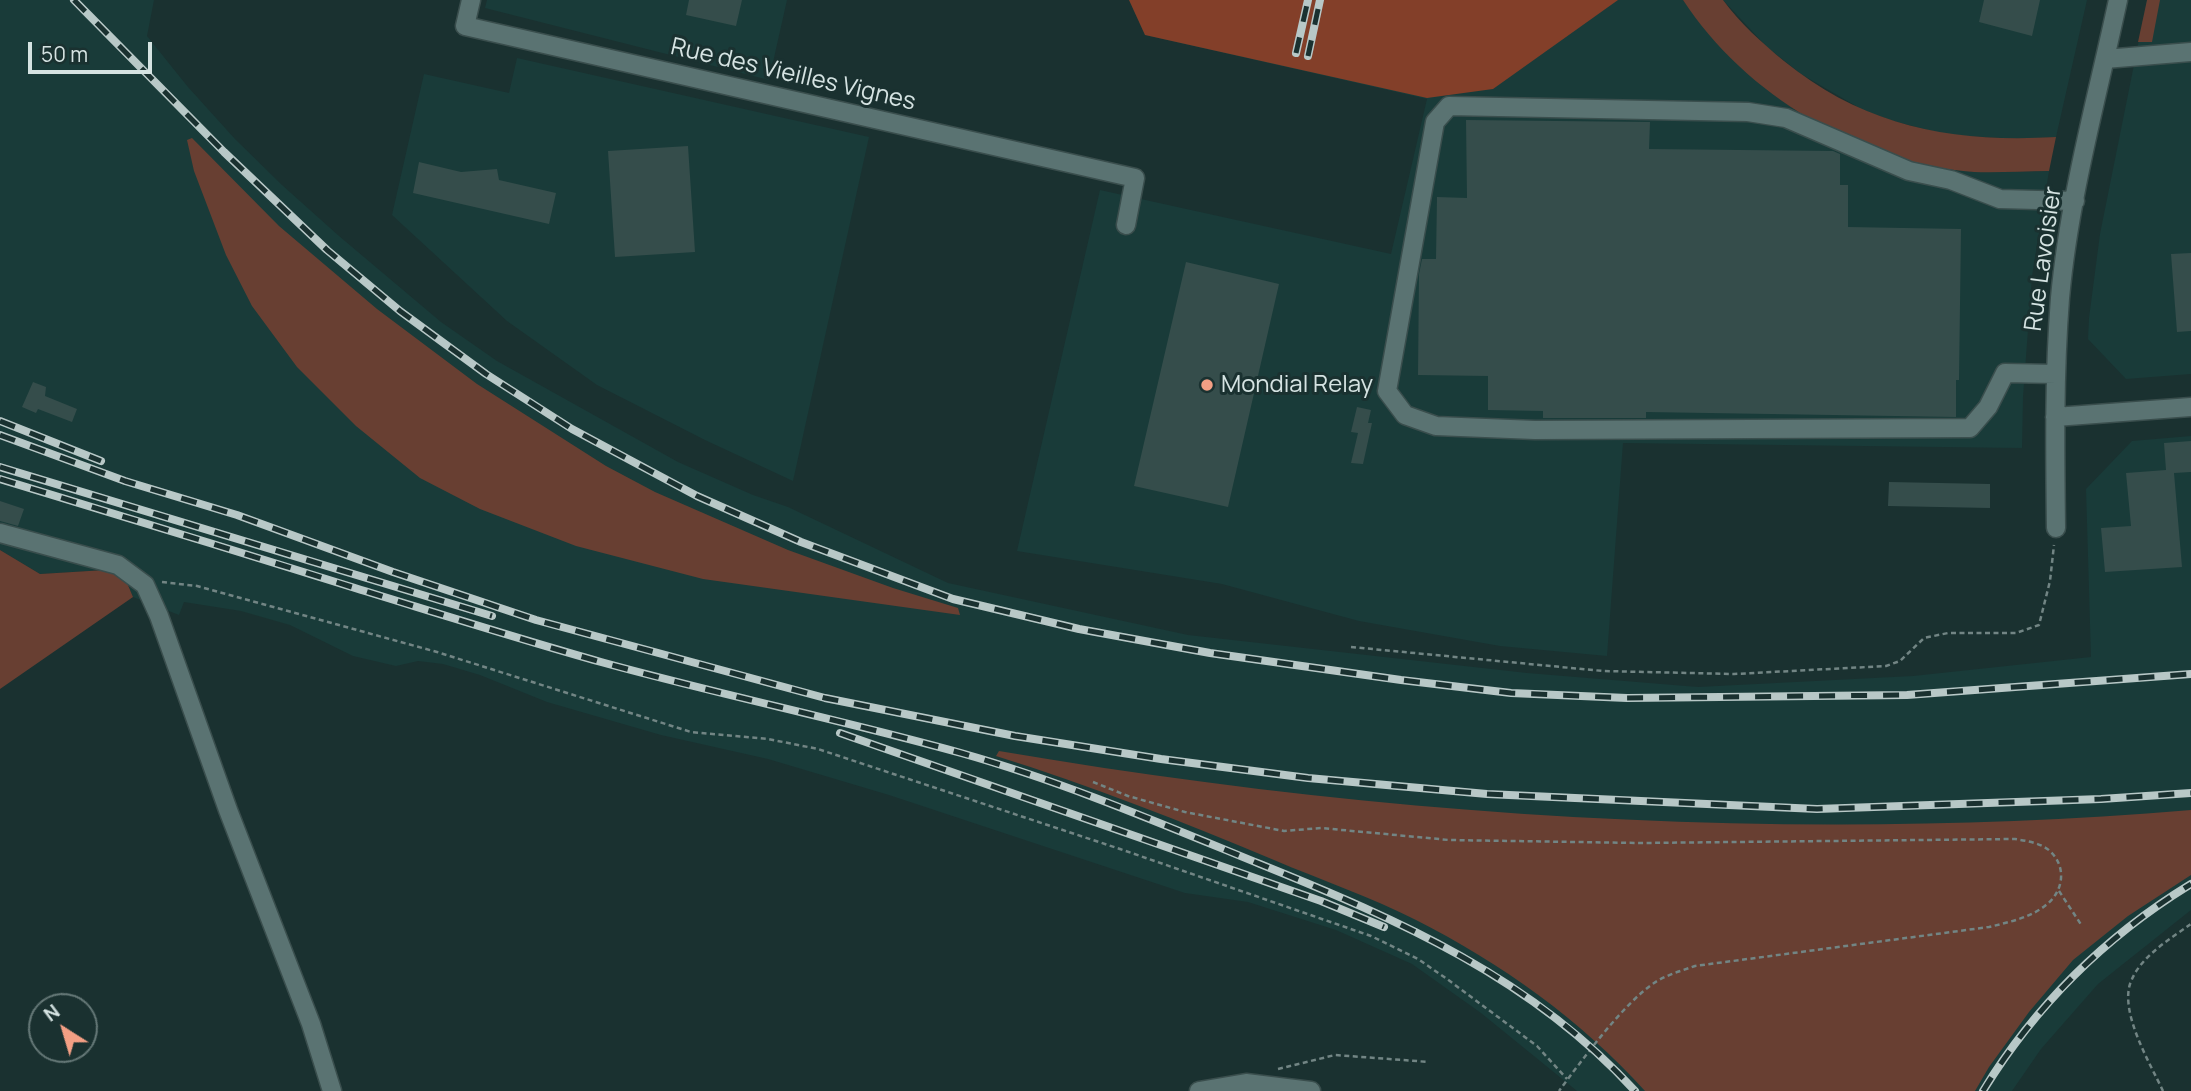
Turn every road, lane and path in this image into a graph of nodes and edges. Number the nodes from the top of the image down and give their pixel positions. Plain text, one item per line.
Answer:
1 (471, 0) edge
2 (2118, 0) edge
3 (2191, 52) edge
4 (2105, 59) junction
5 (2075, 201) junction
6 (1126, 225) dead end
7 (2056, 374) junction
8 (2191, 407) edge
9 (2055, 418) junction
10 (2056, 528) joint
11 (0, 533) edge
12 (145, 586) junction
13 (1351, 647) dead end
14 (1093, 782) dead end
15 (2059, 890) junction
16 (2191, 925) edge
17 (2082, 926) dead end
18 (1429, 1062) dead end
19 (1276, 1069) dead end
20 (1567, 1079) junction
21 (332, 1091) edge
22 (1199, 1091) edge
23 (1311, 1091) edge
24 (1559, 1091) edge
25 (2163, 1091) edge

1 - 6 street, Rue des Vieilles Vignes
2 - 4 street, Rue Lavoisier
3 - 4 street
4 - 5 street, Rue Lavoisier
5 - 7 street, Rue Lavoisier
5 - 7 street
7 - 9 street, Rue Lavoisier
8 - 9 street
9 - 10 street, Rue Lavoisier
10 - 13 path
11 - 12 street
12 - 20 path
12 - 21 street
14 - 15 path
15 - 17 path
15 - 20 path
16 - 25 path
18 - 19 path
20 - 24 path
22 - 23 street

